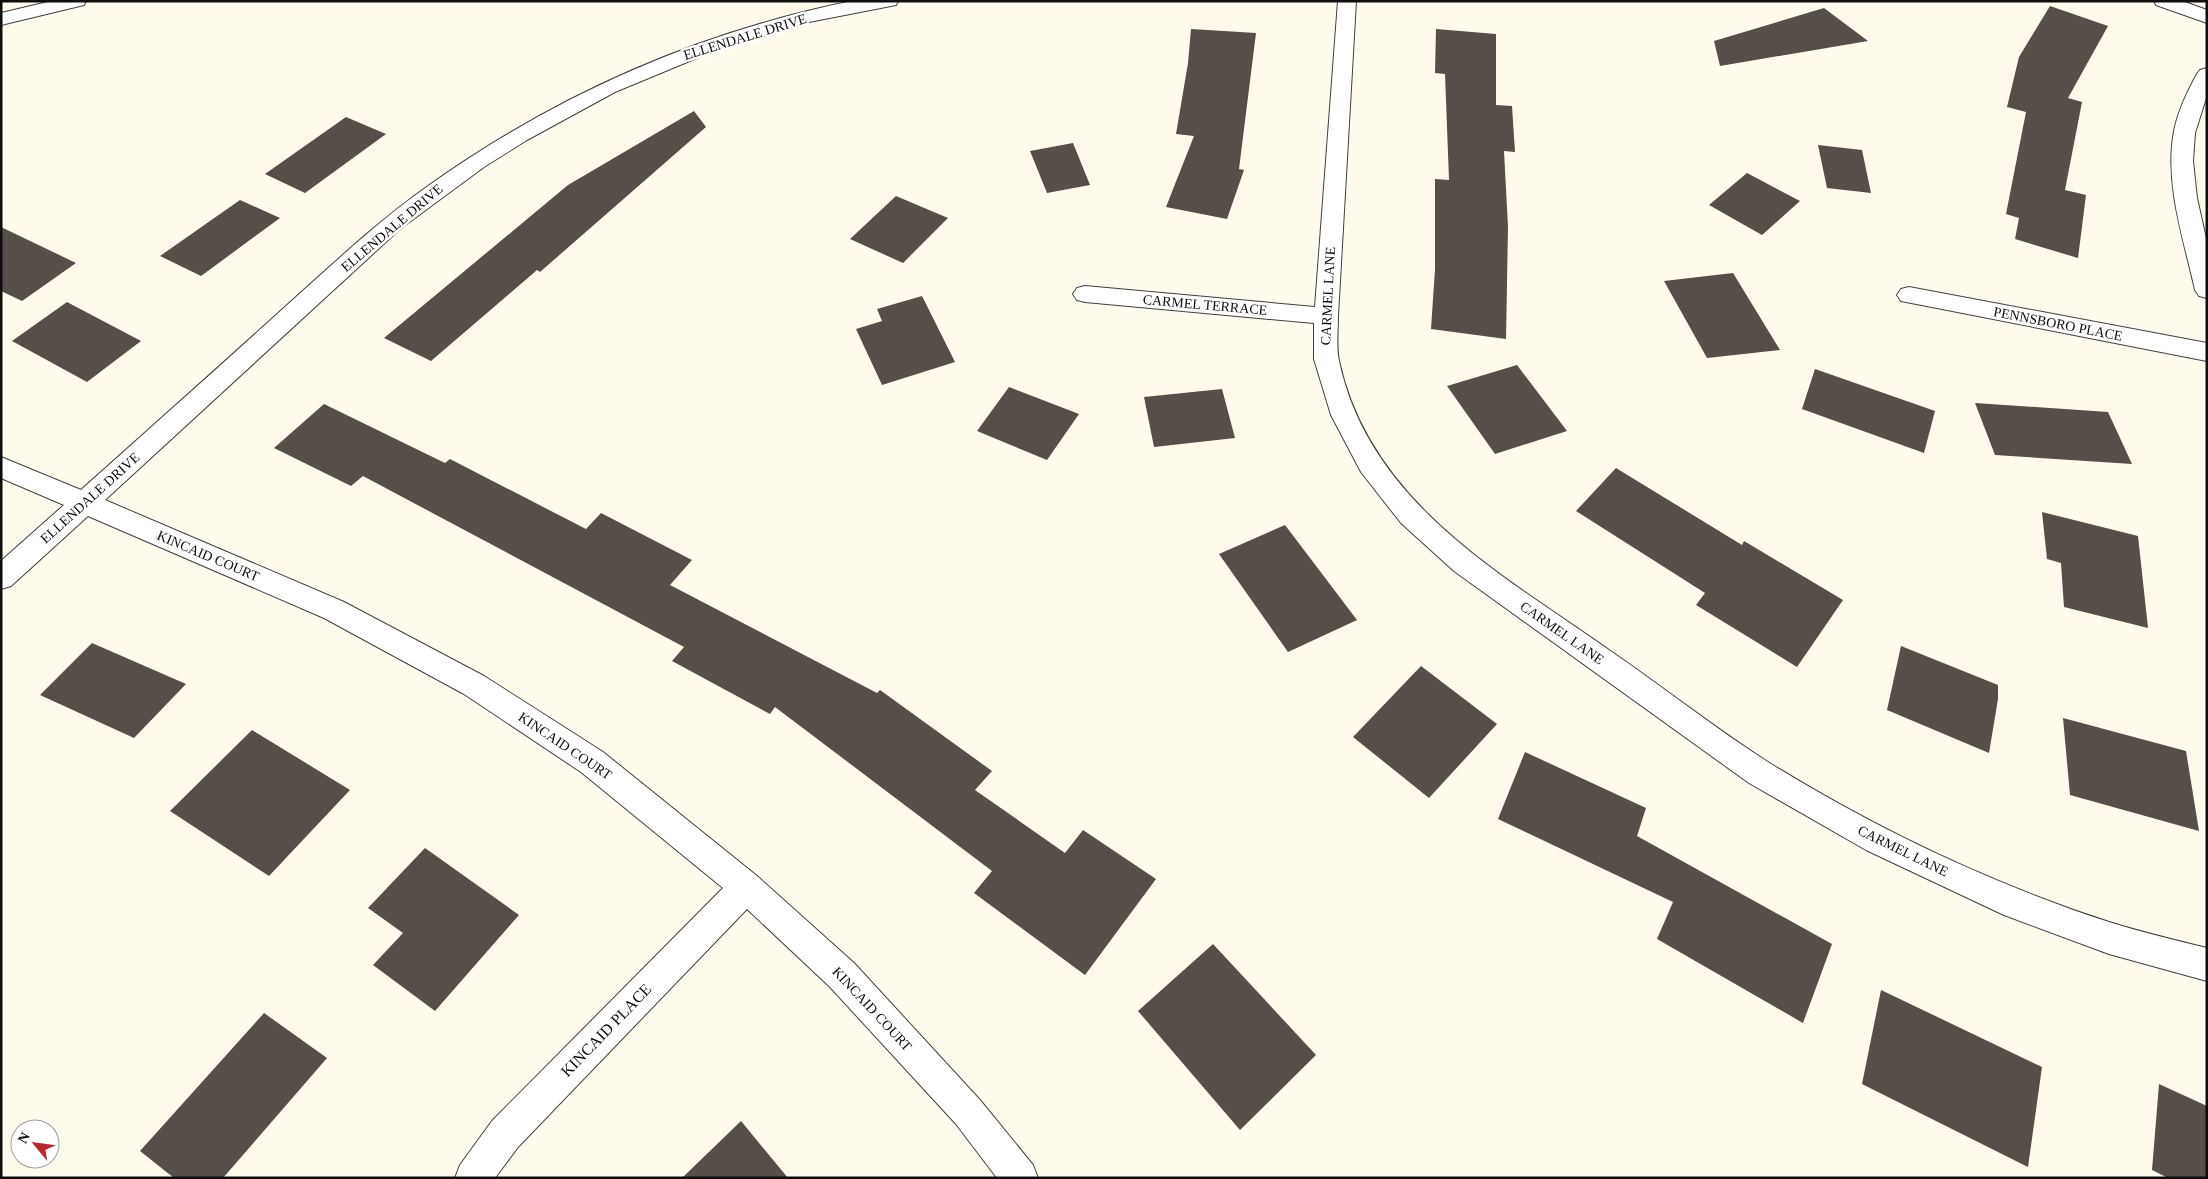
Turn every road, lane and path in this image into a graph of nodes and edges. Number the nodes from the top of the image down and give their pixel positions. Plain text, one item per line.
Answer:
1 (77, 1) edge
2 (889, 1) edge
3 (1347, 1) edge
4 (2163, 1) edge
5 (2207, 17) edge
6 (1, 19) edge
7 (2207, 74) edge
8 (2207, 290) edge
9 (1085, 294) dead end
10 (1909, 295) dead end
11 (1326, 316) junction
12 (2207, 352) edge
13 (1, 467) edge
14 (84, 503) junction
15 (1, 578) edge
16 (746, 887) junction
17 (2207, 965) edge
18 (473, 1178) edge
19 (1020, 1178) edge

1 - 6 street
2 - 14 street, ELLENDALE DRIVE
3 - 11 street, CARMEL LANE
4 - 5 street
7 - 8 street
9 - 11 street, CARMEL TERRACE
10 - 12 street, PENNSBORO PLACE
11 - 17 street, CARMEL LANE
13 - 14 street, KINCAID COURT
14 - 15 street, ELLENDALE DRIVE
14 - 16 street, KINCAID COURT
16 - 18 street, KINCAID PLACE
16 - 19 street, KINCAID COURT

